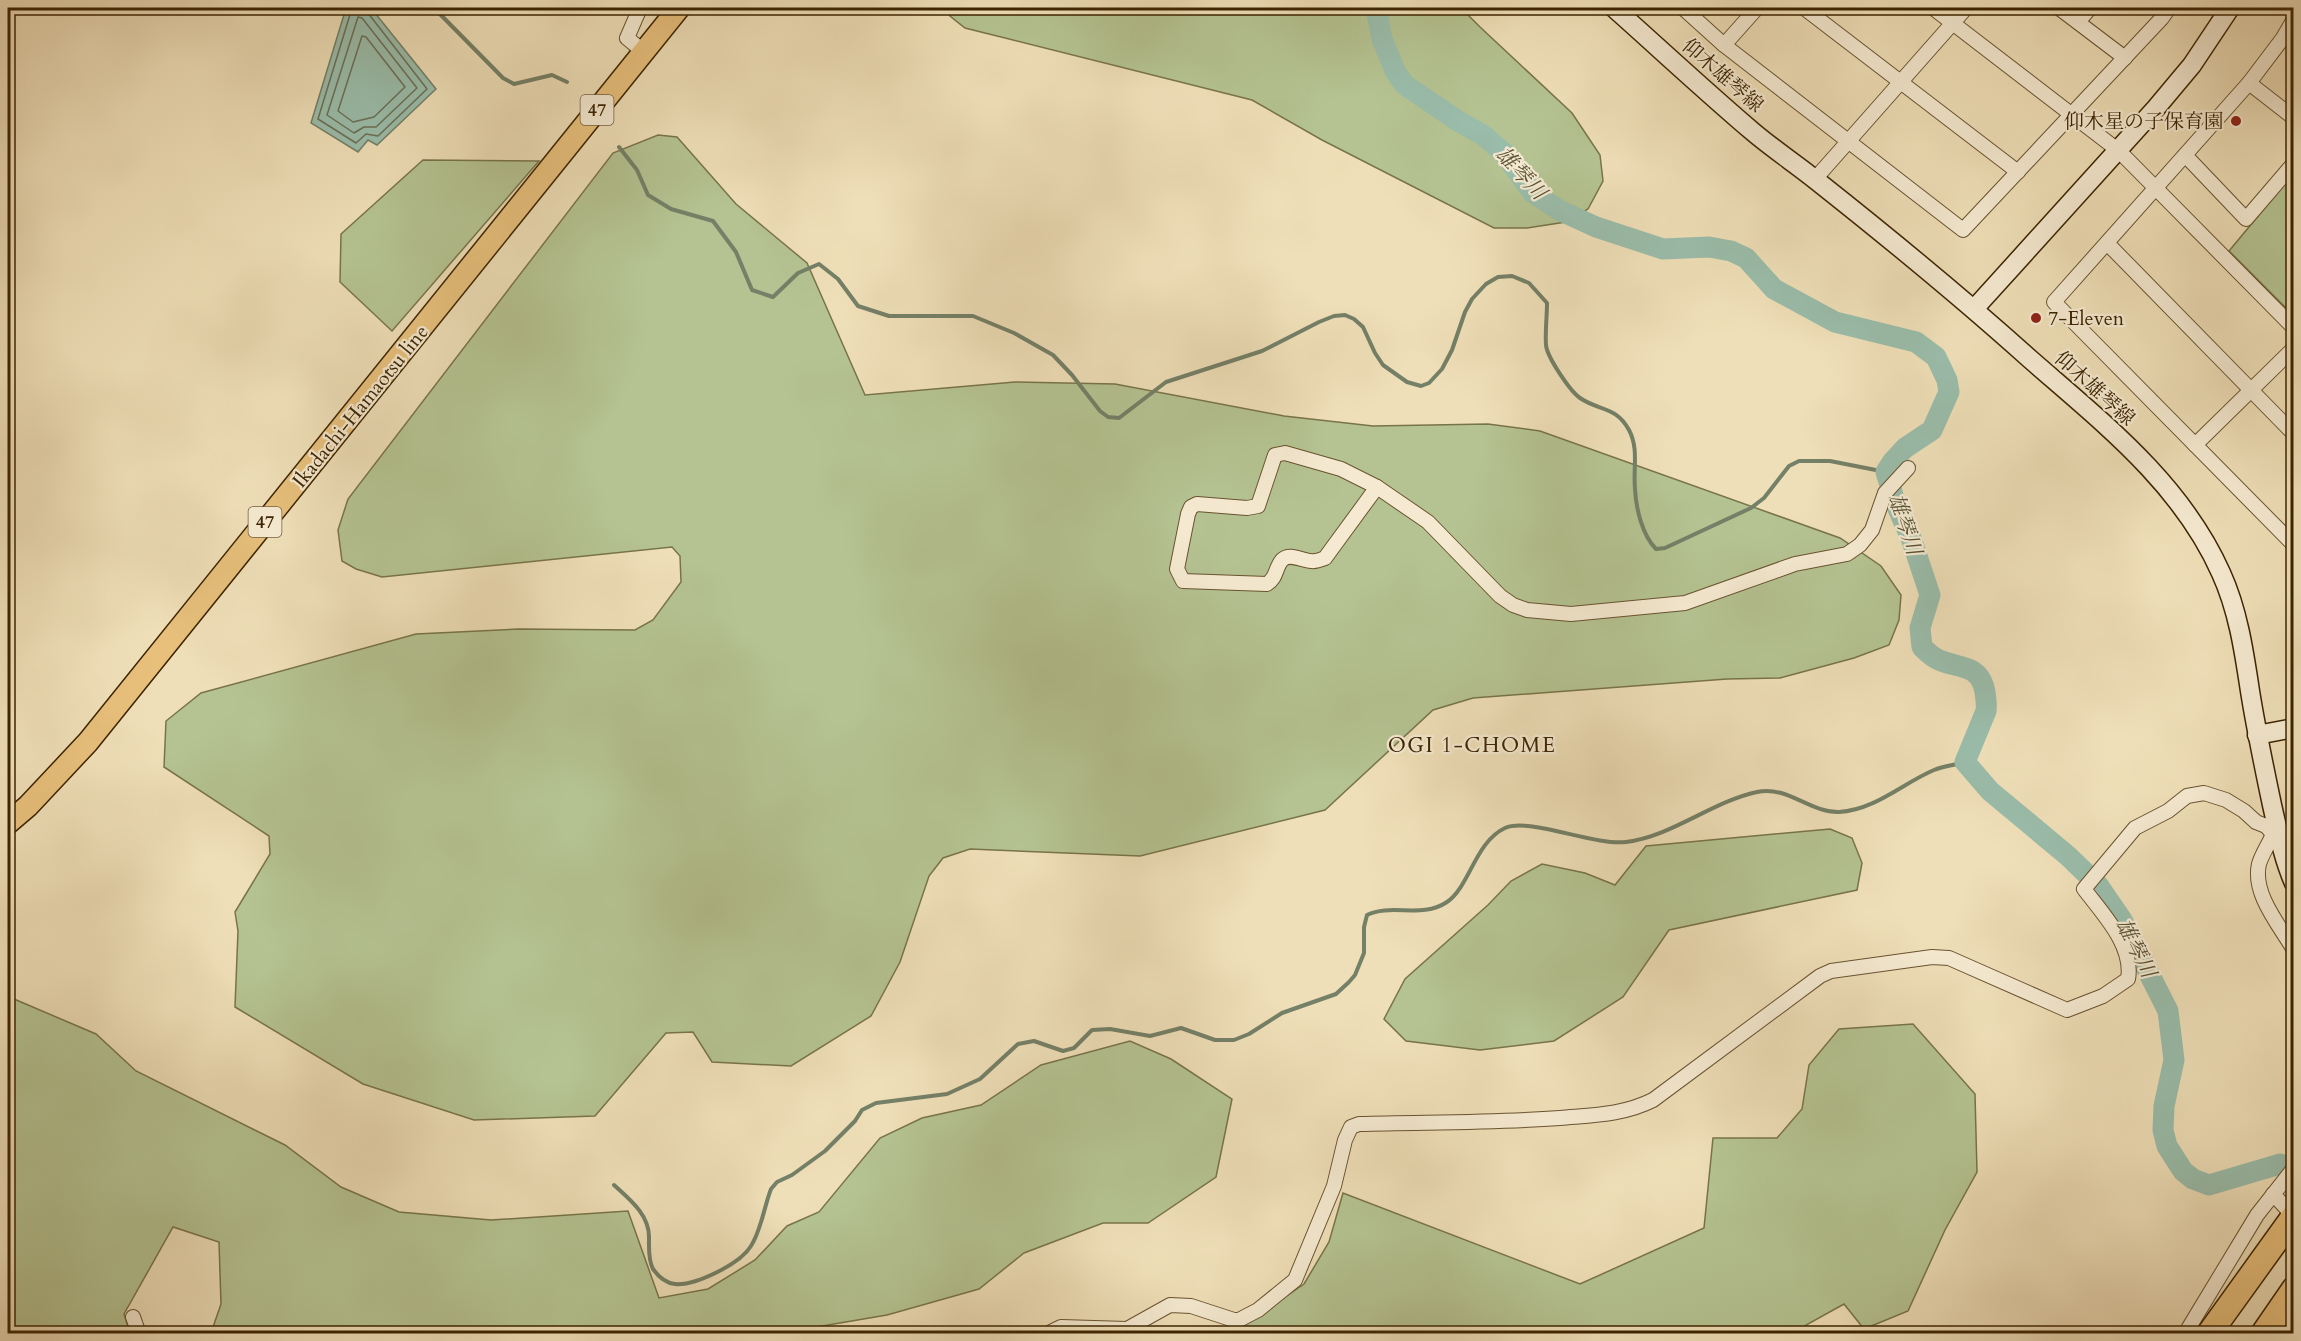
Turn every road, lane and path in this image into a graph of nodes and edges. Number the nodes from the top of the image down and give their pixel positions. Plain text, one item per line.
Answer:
1 (640, 8) edge
2 (680, 8) edge
3 (1614, 8) edge
4 (1683, 8) edge
5 (1757, 8) edge
6 (1804, 8) edge
7 (1933, 8) edge
8 (1966, 8) edge
9 (2059, 8) edge
10 (2090, 8) edge
11 (2169, 8) edge
12 (2230, 8) edge
13 (2294, 19) edge
14 (2078, 22) junction
15 (1953, 23) junction
16 (1724, 45) junction
17 (644, 52) junction
18 (2125, 58) junction
19 (1900, 82) junction
20 (2249, 83) junction
21 (2072, 114) junction
22 (2294, 118) edge
23 (1848, 142) junction
24 (2118, 152) junction
25 (2186, 154) junction
26 (2294, 163) edge
27 (2018, 172) junction
28 (1815, 179) junction
29 (2156, 188) junction
30 (2107, 243) junction
31 (1974, 309) junction
32 (2294, 328) edge
33 (2294, 348) edge
34 (2251, 390) junction
35 (2294, 434) edge
36 (2195, 445) junction
37 (1908, 468) dead end
38 (1377, 487) junction
39 (2294, 545) edge
40 (2294, 728) edge
41 (2257, 735) junction
42 (8, 823) edge
43 (2276, 834) junction
44 (2294, 883) edge
45 (2294, 950) edge
46 (2294, 1168) edge
47 (2276, 1189) junction
48 (2290, 1212) edge
49 (2294, 1289) edge
50 (133, 1317) dead end
51 (2294, 1323) edge
52 (1236, 1327) edge
53 (139, 1334) edge
54 (1047, 1334) edge
55 (2185, 1334) edge
56 (2209, 1334) edge
57 (2263, 1334) edge
58 (2287, 1334) edge

1 - 17 street
2 - 17 main road, Ikadachi-Hamaotsu line / 47
3 - 28 main road, 仰木雄琴線
4 - 16 street
5 - 16 street
6 - 19 street
7 - 15 street
8 - 15 street
9 - 14 street
10 - 14 street
11 - 18 street
12 - 24 main road
13 - 20 street
14 - 18 street
15 - 19 street
15 - 21 street
16 - 23 street
17 - 42 main road, Ikadachi-Hamaotsu line / 47
18 - 21 street
19 - 23 street
19 - 27 street
20 - 22 street
20 - 25 street
21 - 24 street
21 - 27 street
23 - 27 street
23 - 28 street
24 - 29 street
24 - 31 main road
25 - 26 street
25 - 29 street
28 - 31 main road, 仰木雄琴線
29 - 30 street
29 - 32 street
30 - 34 street
30 - 36 street
31 - 41 main road, 仰木雄琴線
33 - 34 street
34 - 35 street
34 - 36 street
36 - 39 street
37 - 38 street
38 - 38 street
40 - 41 main road
41 - 43 main road, 仰木雄琴線
43 - 44 main road, 仰木雄琴線
43 - 45 street
43 - 52 street
46 - 47 street
47 - 48 street
47 - 55 street
48 - 56 highway
49 - 57 highway
50 - 53 street
51 - 58 highway
52 - 54 street

